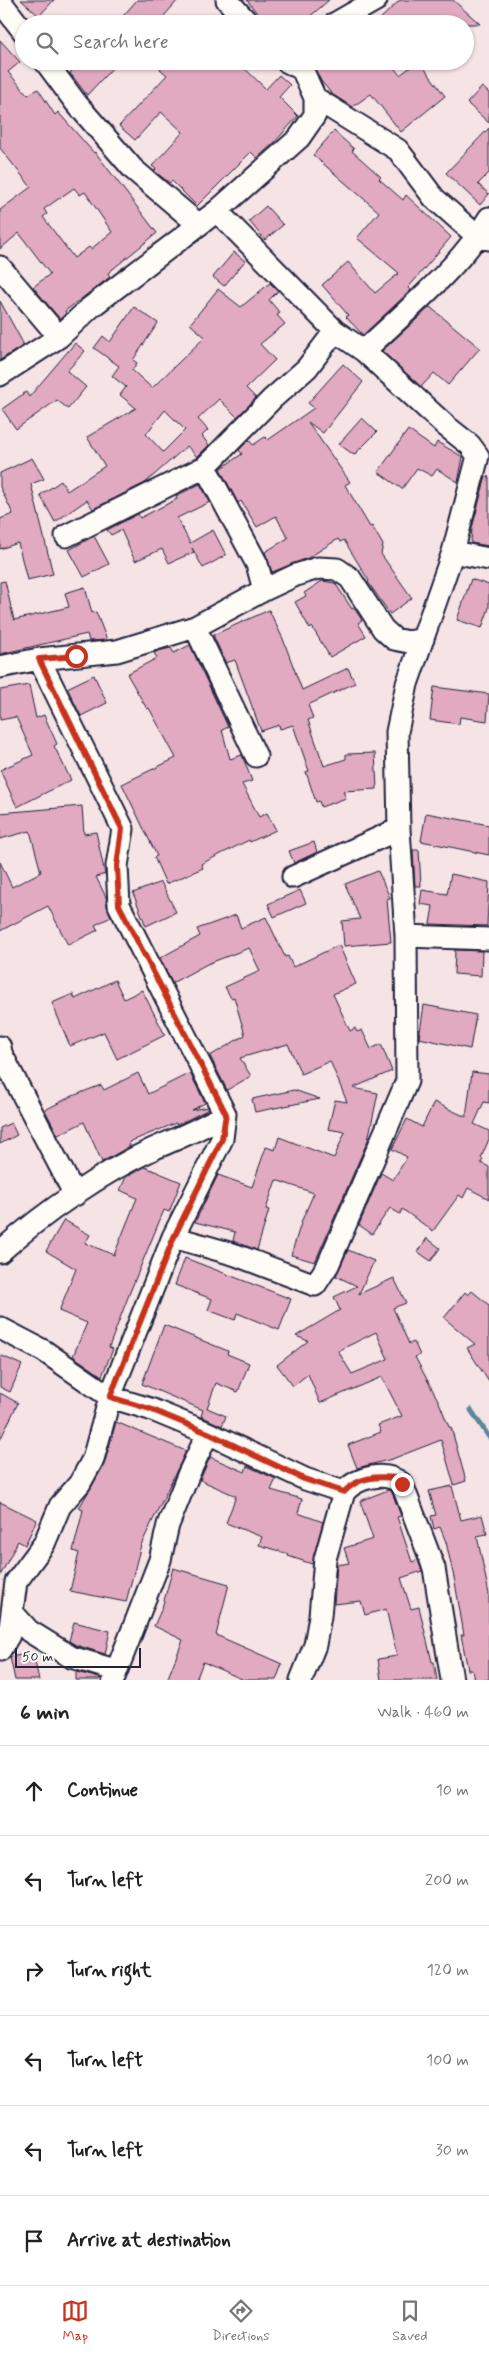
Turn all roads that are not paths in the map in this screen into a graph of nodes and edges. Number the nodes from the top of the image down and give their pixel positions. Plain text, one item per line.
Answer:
1 (227, 0) edge
2 (376, 0) edge
3 (0, 1) edge
4 (241, 15) edge
5 (350, 15) edge
6 (15, 20) edge
7 (52, 70) edge
8 (302, 70) edge
9 (315, 98) junction
10 (217, 211) junction
11 (489, 218) edge
12 (199, 225) junction
13 (483, 238) edge
14 (0, 267) edge
15 (335, 331) junction
16 (59, 337) junction
17 (364, 351) junction
18 (0, 376) edge
19 (205, 468) junction
20 (66, 536) dead end
21 (452, 552) junction
22 (489, 559) edge
23 (264, 590) junction
24 (195, 627) junction
25 (423, 639) junction
26 (39, 659) junction
27 (0, 666) edge
28 (256, 756) dead end
29 (399, 829) junction
30 (293, 878) dead end
31 (406, 936) junction
32 (489, 938) edge
33 (0, 1047) edge
34 (226, 1114) junction
35 (75, 1195) junction
36 (174, 1237) junction
37 (0, 1252) edge
38 (0, 1328) edge
39 (110, 1397) junction
40 (208, 1433) junction
41 (344, 1492) junction
42 (22, 1572) junction
43 (0, 1579) edge
44 (12, 1612) junction
45 (0, 1650) edge
46 (114, 1675) edge
47 (301, 1680) edge
48 (452, 1680) edge

1 - 4 street
2 - 5 street
3 - 6 street
7 - 12 street
8 - 9 street
9 - 10 street
9 - 13 street
10 - 12 street
10 - 15 street
11 - 13 street
12 - 16 street
13 - 17 street
14 - 16 street
15 - 17 street
15 - 19 street
16 - 18 street
17 - 21 street
19 - 20 street
19 - 23 street
21 - 22 street
21 - 25 street
23 - 24 street
23 - 25 street
24 - 26 street
24 - 28 street
25 - 29 street
26 - 27 street
26 - 34 street
29 - 30 street
29 - 31 street
31 - 32 street
31 - 36 street
33 - 35 street
34 - 35 street
34 - 36 street
35 - 37 street
36 - 39 street
38 - 39 street
39 - 40 street
39 - 42 street
40 - 41 street
40 - 46 street
41 - 47 street
41 - 48 street
42 - 43 street
42 - 44 street
44 - 45 street
44 - 46 street

